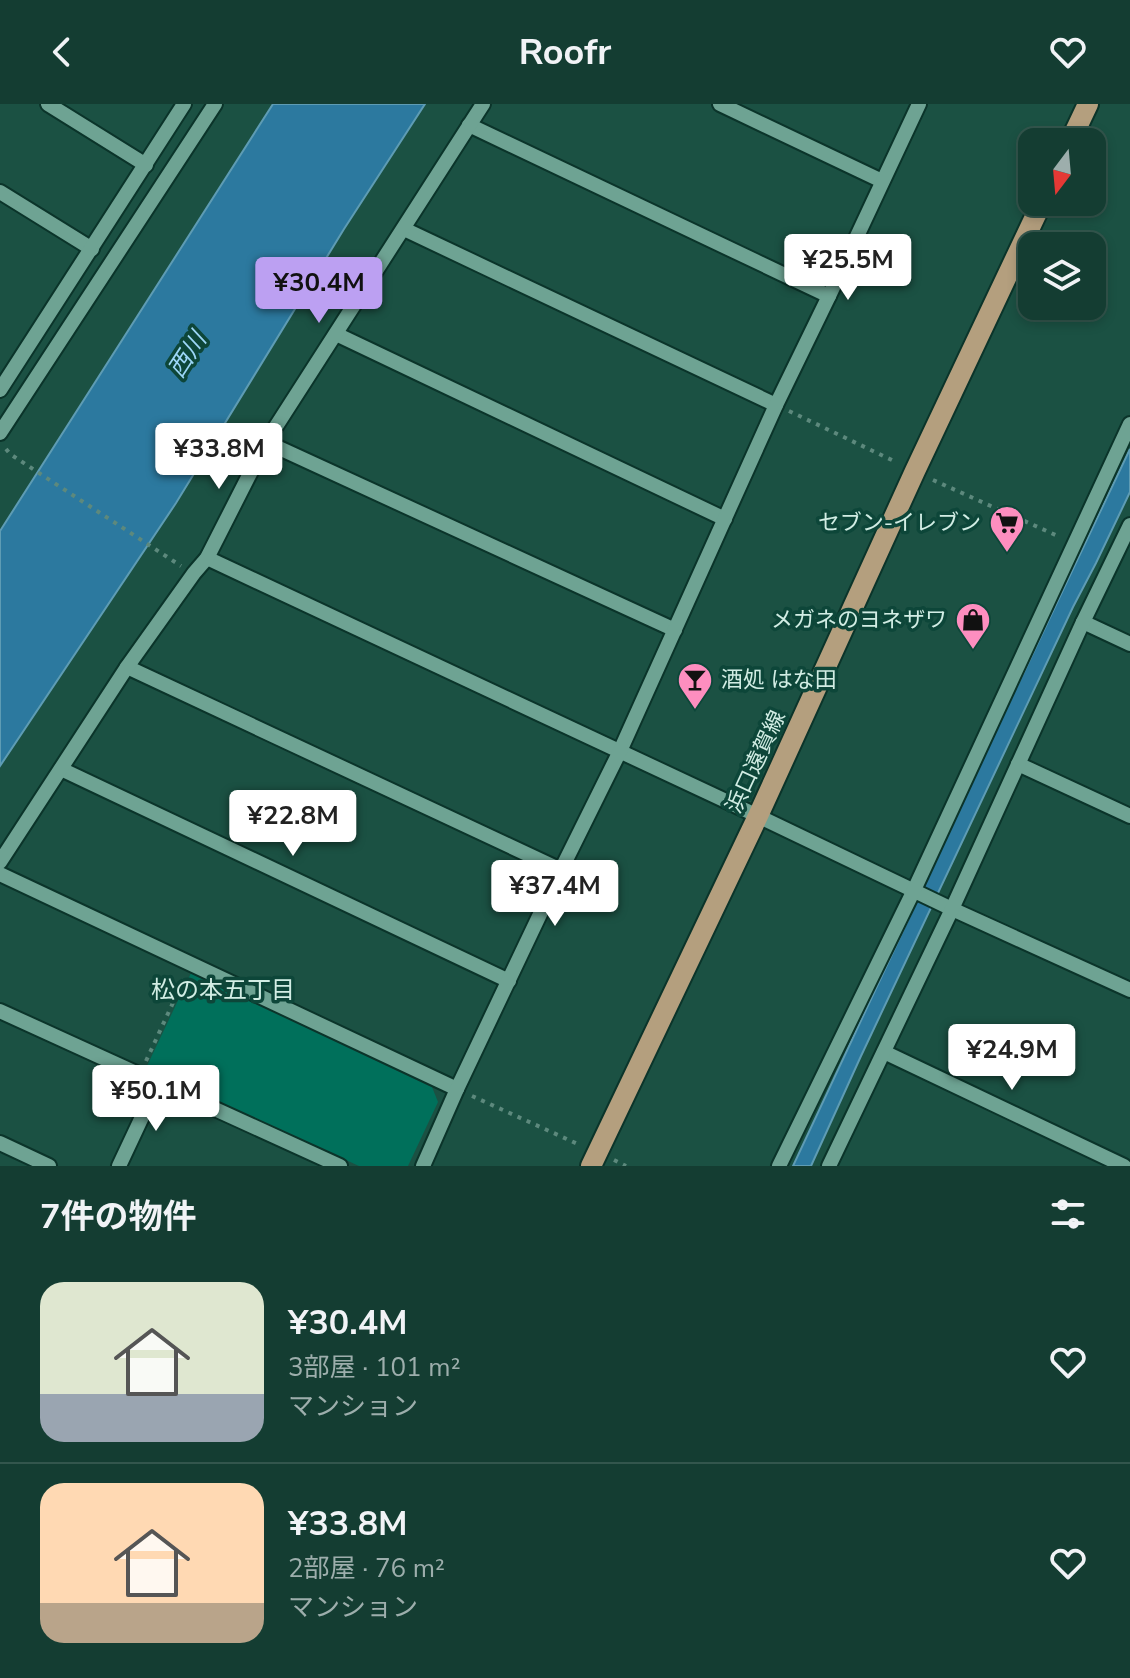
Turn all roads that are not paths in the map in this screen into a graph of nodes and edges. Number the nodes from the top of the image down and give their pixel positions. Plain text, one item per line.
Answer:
1 (48, 104) edge
2 (184, 104) edge
3 (215, 104) edge
4 (483, 104) edge
5 (720, 104) edge
6 (919, 104) edge
7 (1088, 104) edge
8 (469, 125) junction
9 (1077, 128) edge
10 (146, 165) junction
11 (882, 181) junction
12 (0, 193) edge
13 (1035, 216) edge
14 (404, 229) junction
15 (92, 249) junction
16 (829, 296) junction
17 (336, 334) junction
18 (0, 390) edge
19 (776, 405) junction
20 (1130, 424) edge
21 (0, 433) edge
22 (266, 442) junction
23 (725, 519) junction
24 (1130, 525) edge
25 (207, 558) junction
26 (1083, 622) junction
27 (675, 630) junction
28 (1130, 644) edge
29 (127, 667) junction
30 (620, 751) junction
31 (1018, 764) junction
32 (61, 769) junction
33 (758, 816) junction
34 (1130, 816) edge
35 (0, 862) edge
36 (561, 870) junction
37 (0, 874) edge
38 (914, 890) junction
39 (952, 909) junction
40 (509, 981) junction
41 (1130, 990) edge
42 (0, 1011) edge
43 (884, 1052) junction
44 (158, 1083) junction
45 (457, 1089) junction
46 (0, 1143) edge
47 (594, 1159) edge
48 (49, 1166) edge
49 (119, 1166) edge
50 (340, 1166) edge
51 (423, 1166) edge
52 (779, 1166) edge
53 (829, 1166) edge
54 (1124, 1166) edge

1 - 10 street
2 - 10 street
3 - 21 street
4 - 8 street
5 - 11 street
6 - 11 street
7 - 9 main road
8 - 14 street
8 - 16 street
10 - 15 street
11 - 16 street
12 - 15 street
13 - 33 main road, 浜口遠賀線
14 - 17 street
14 - 19 street
15 - 18 street
16 - 19 street
17 - 22 street
17 - 23 street
19 - 23 street
20 - 38 street
22 - 25 street
22 - 27 street
23 - 27 street
24 - 26 street
25 - 29 street
25 - 30 street
26 - 28 street
26 - 31 street
27 - 30 street
29 - 32 street
29 - 36 street
30 - 33 street
30 - 36 street
31 - 34 street
31 - 39 street
32 - 35 street
32 - 40 street
33 - 38 street
33 - 47 main road, 浜口遠賀線
36 - 40 street
37 - 45 street
38 - 39 street
38 - 52 street
39 - 41 street
39 - 43 street
40 - 45 street
42 - 44 street
43 - 53 street
43 - 54 street
44 - 49 street
44 - 50 street
45 - 51 street
46 - 48 street

